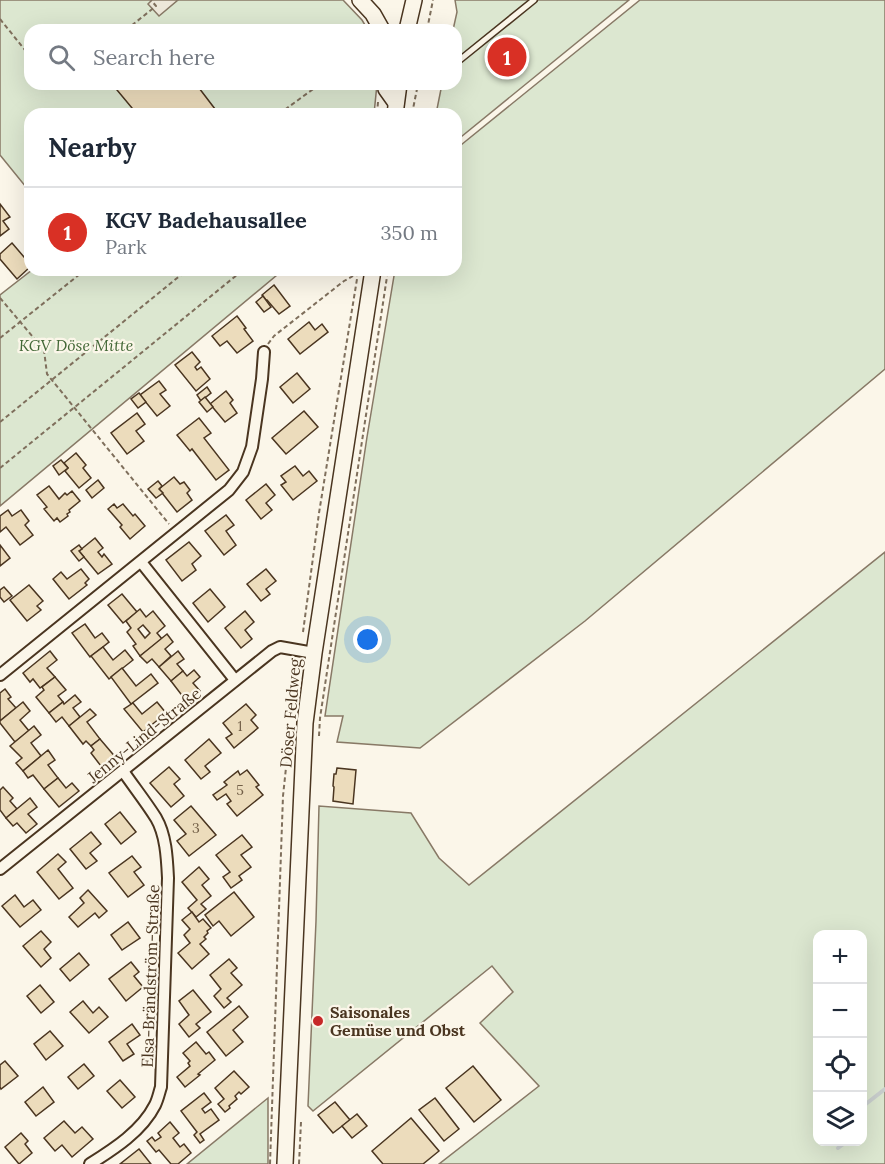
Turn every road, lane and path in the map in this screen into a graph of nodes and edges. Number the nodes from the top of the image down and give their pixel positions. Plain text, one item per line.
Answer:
1 (151, 0) edge
2 (360, 0) edge
3 (414, 0) edge
4 (433, 0) edge
5 (534, 0) edge
6 (0, 19) edge
7 (134, 24) edge
8 (379, 24) edge
9 (408, 24) edge
10 (428, 24) edge
11 (24, 49) edge
12 (462, 58) edge
13 (312, 90) edge
14 (386, 90) edge
15 (398, 90) edge
16 (417, 90) edge
17 (287, 108) edge
18 (396, 108) edge
19 (396, 108) edge
20 (413, 108) edge
21 (78, 276) edge
22 (180, 276) edge
23 (236, 276) edge
24 (353, 276) edge
25 (372, 276) edge
26 (387, 276) edge
27 (0, 298) edge
28 (20, 322) junction
29 (0, 338) edge
30 (264, 352) joint
31 (52, 379) junction
32 (74, 407) junction
33 (0, 422) edge
34 (0, 468) edge
35 (177, 533) junction
36 (141, 562) junction
37 (314, 653) junction
38 (0, 675) edge
39 (235, 680) junction
40 (318, 740) dead end
41 (123, 771) junction
42 (0, 869) edge
43 (301, 1123) dead end
44 (90, 1164) edge
45 (285, 1164) edge
46 (300, 1164) edge

1 - 7 path
2 - 8 street
3 - 9 street
4 - 10 path
5 - 12 lane
6 - 11 path
13 - 17 path
14 - 18 street
15 - 19 street
16 - 20 path
21 - 28 path
22 - 31 path
23 - 32 path
24 - 30 path
25 - 37 street, Döser Feldweg
26 - 40 path
27 - 28 path
28 - 29 path
28 - 31 path
30 - 35 street
31 - 32 path
31 - 33 path
32 - 34 path
32 - 35 path
35 - 36 street
36 - 38 street
36 - 39 street
37 - 39 street, Jenny-Lind-Straße
37 - 45 street, Döser Feldweg
39 - 41 street, Jenny-Lind-Straße
41 - 42 street, Jenny-Lind-Straße
41 - 44 street, Elsa-Brändström-Straße
43 - 46 path

